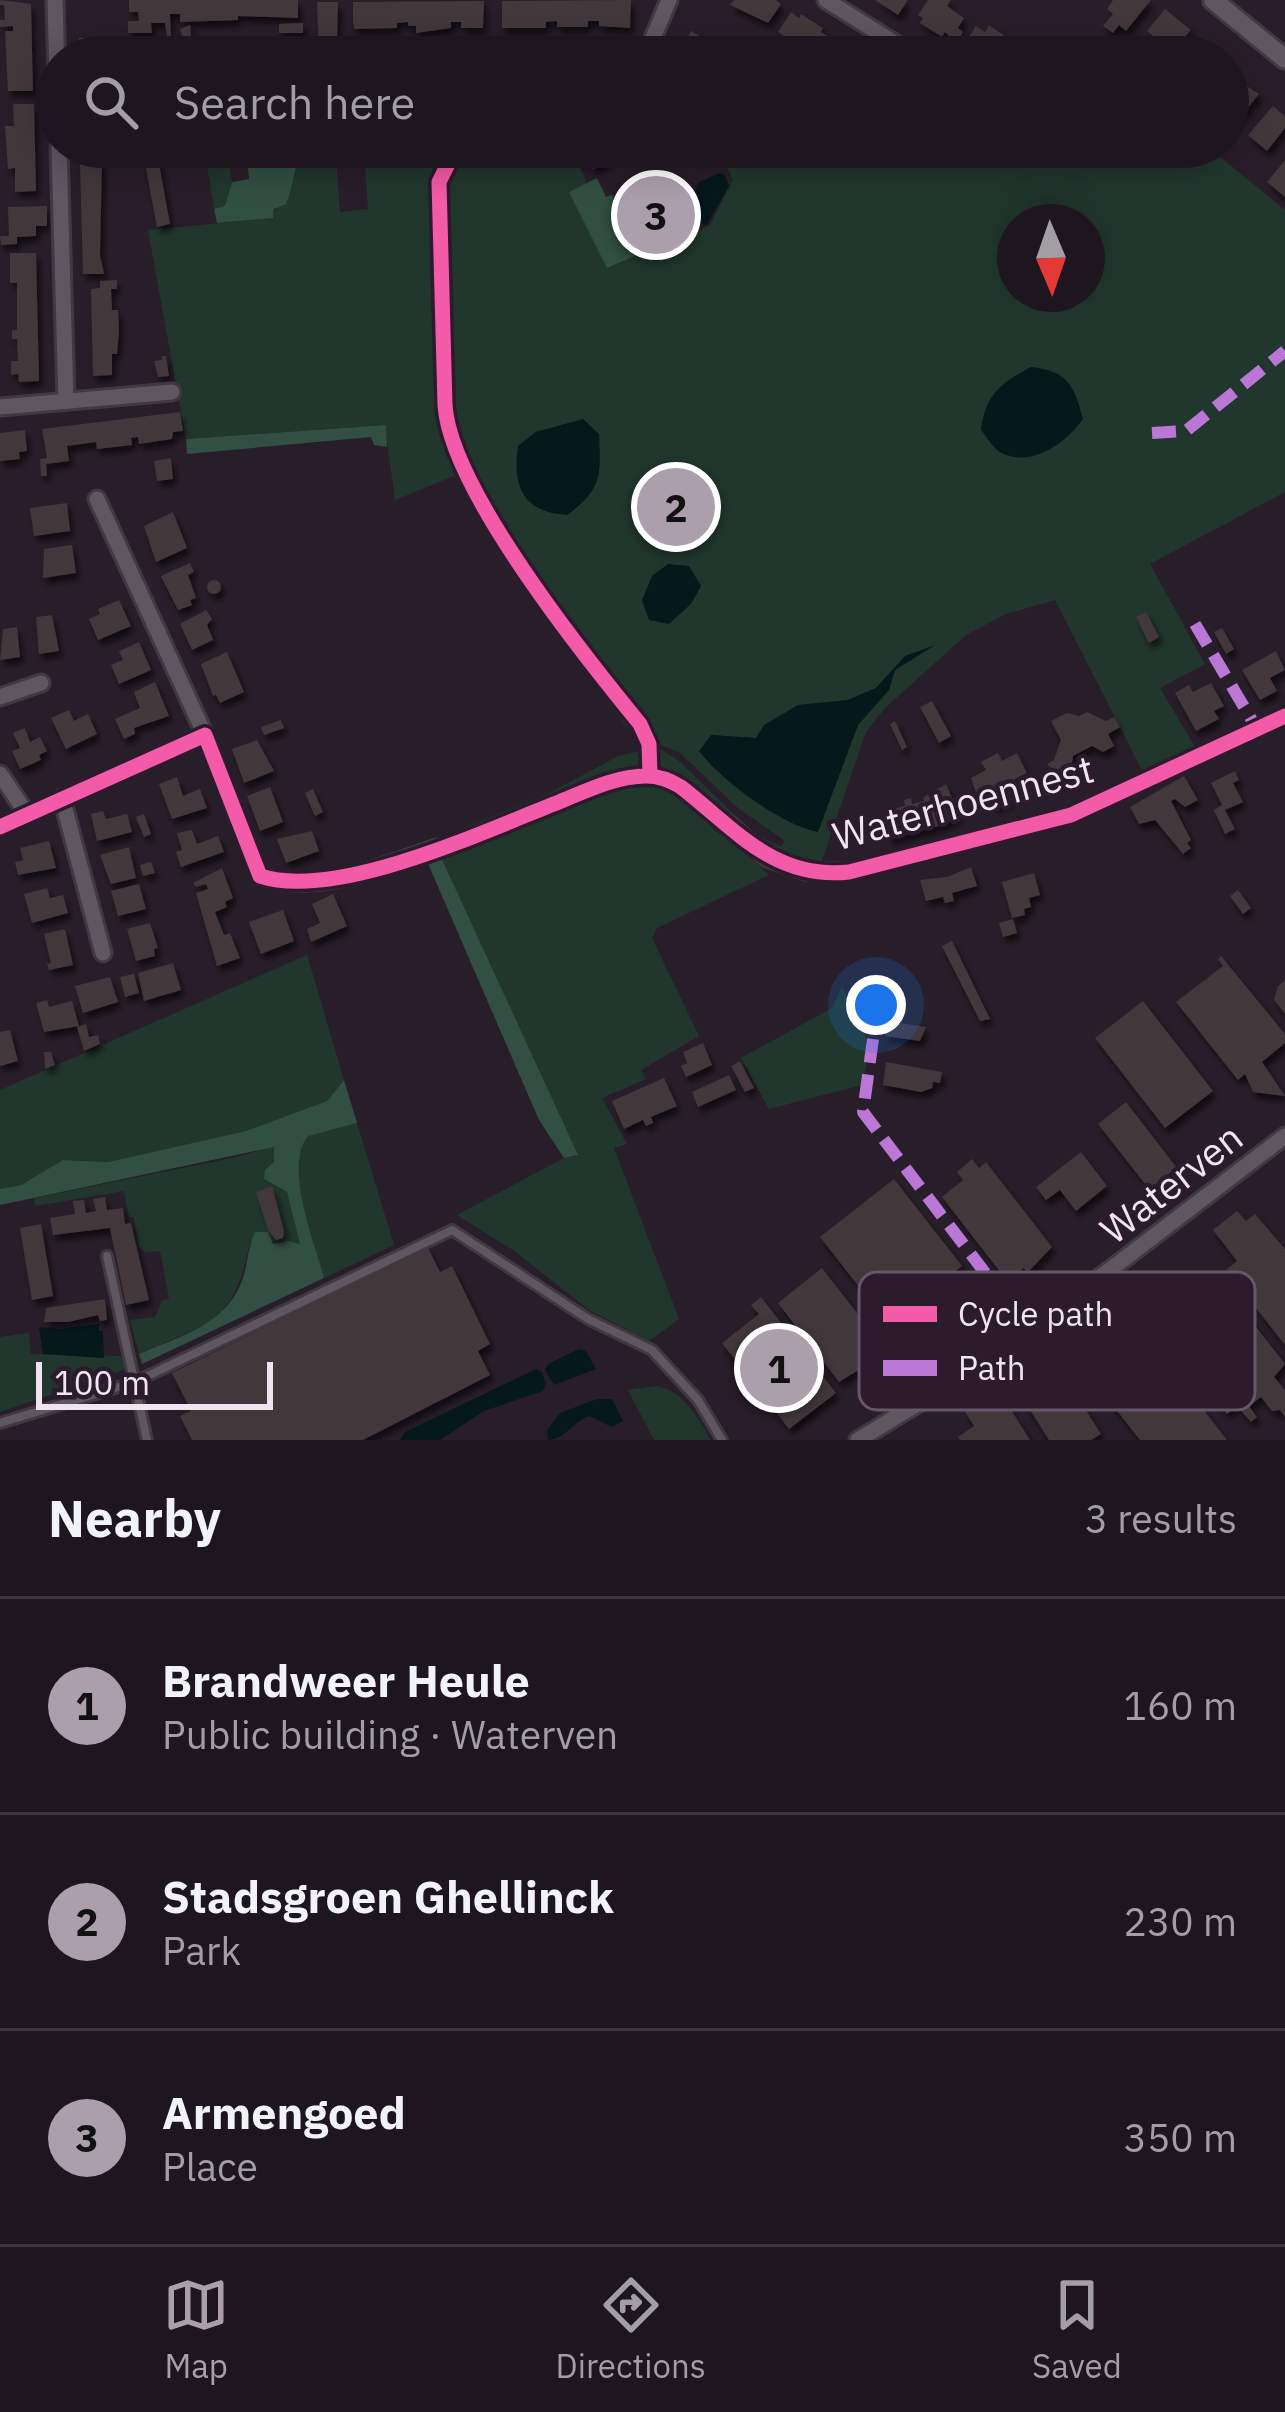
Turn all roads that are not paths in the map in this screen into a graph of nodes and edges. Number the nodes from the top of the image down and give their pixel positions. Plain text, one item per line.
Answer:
1 (55, 0) edge
2 (669, 0) edge
3 (826, 0) edge
4 (1213, 0) edge
5 (56, 36) edge
6 (654, 36) edge
7 (883, 36) edge
8 (1285, 59) edge
9 (60, 168) edge
10 (172, 392) dead end
11 (66, 401) junction
12 (0, 407) edge
13 (97, 499) dead end
14 (41, 683) dead end
15 (0, 697) edge
16 (1285, 716) edge
17 (205, 735) junction
18 (0, 774) edge
19 (62, 798) junction
20 (27, 814) junction
21 (730, 825) dead end
22 (0, 827) edge
23 (437, 848) dead end
24 (103, 952) dead end
25 (1285, 1136) edge
26 (107, 1256) dead end
27 (1107, 1272) edge
28 (135, 1382) junction
29 (907, 1410) edge
30 (0, 1424) edge
31 (147, 1440) edge
32 (722, 1440) edge
33 (858, 1440) edge

1 - 5 street
2 - 6 street
3 - 7 street
4 - 8 street
9 - 11 street
10 - 11 street
11 - 12 street
13 - 17 street
14 - 15 street
16 - 21 street, Waterhoennest
17 - 19 street
17 - 23 street
18 - 20 street
19 - 20 street
19 - 24 street
20 - 22 street
25 - 27 street, Waterven
26 - 28 lane
28 - 30 lane
28 - 31 lane
28 - 32 lane
29 - 33 street, Waterven

